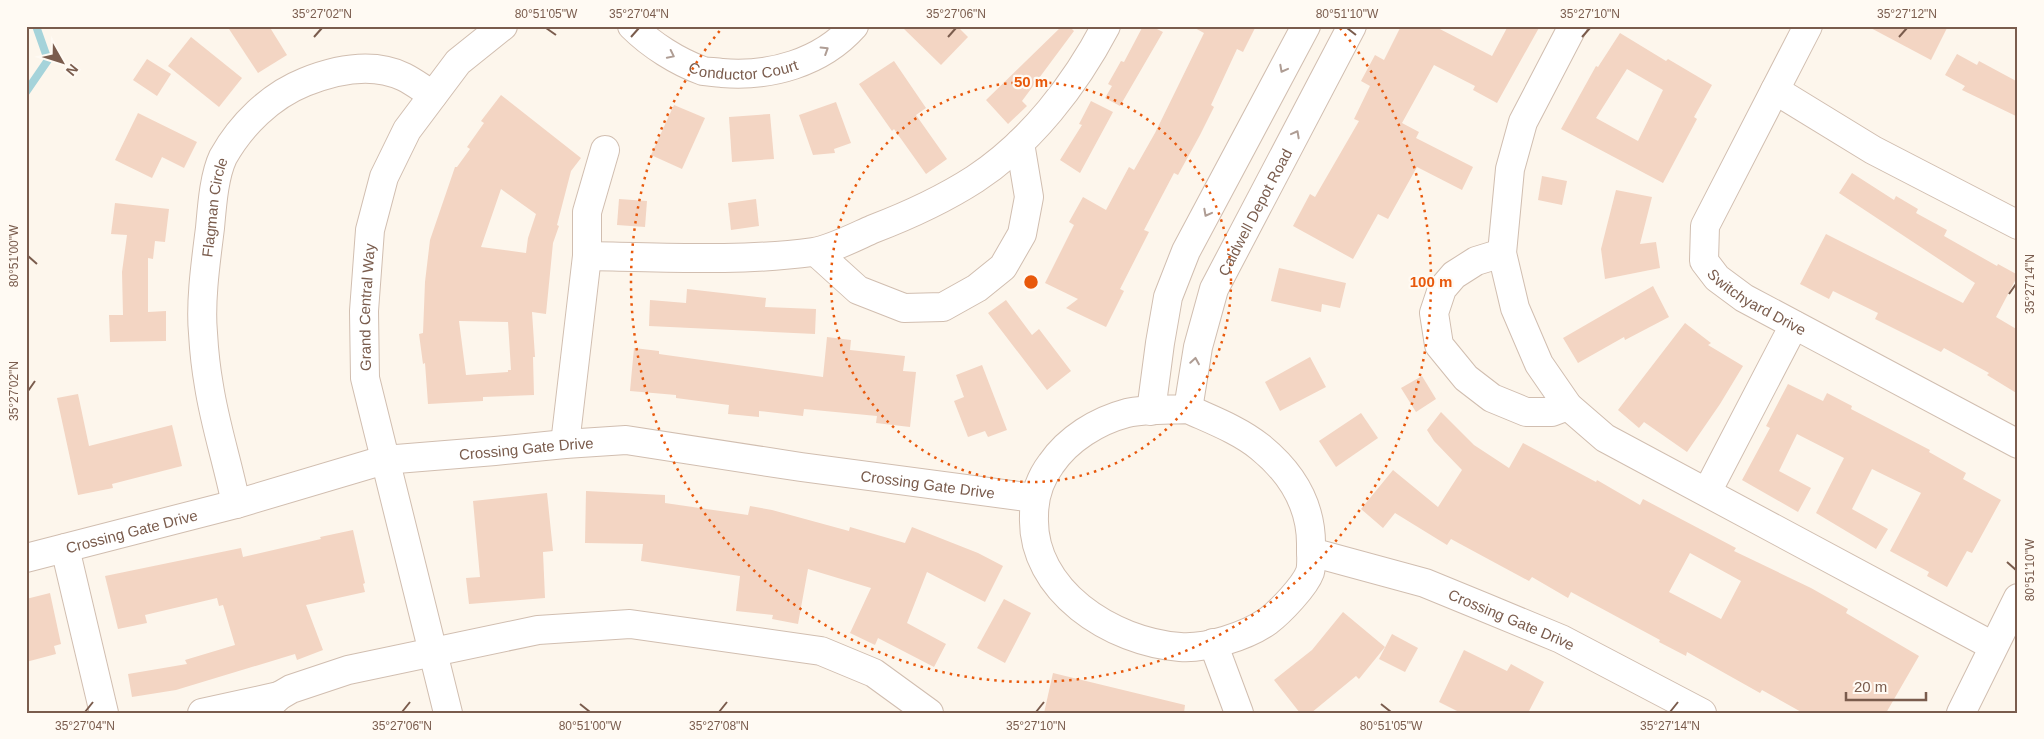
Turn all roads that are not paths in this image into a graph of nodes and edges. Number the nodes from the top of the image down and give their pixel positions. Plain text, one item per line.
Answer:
1 (503, 26) edge
2 (632, 26) edge
3 (854, 26) edge
4 (1106, 26) edge
5 (1306, 26) edge
6 (1352, 26) edge
7 (1573, 26) edge
8 (1808, 26) edge
9 (1775, 90) junction
10 (433, 95) junction
11 (1020, 143) junction
12 (605, 150) dead end
13 (2018, 226) edge
14 (816, 252) junction
15 (1502, 253) junction
16 (587, 256) junction
17 (1794, 325) junction
18 (1568, 406) junction
19 (1188, 410) junction
20 (1152, 411) junction
21 (565, 444) junction
22 (2018, 444) edge
23 (384, 460) junction
24 (1707, 492) junction
25 (1034, 498) junction
26 (236, 504) junction
27 (65, 548) junction
28 (1311, 552) junction
29 (26, 558) edge
30 (2018, 598) edge
31 (1213, 643) junction
32 (1993, 646) junction
33 (434, 653) junction
34 (270, 704) edge
35 (104, 713) edge
36 (202, 713) edge
37 (448, 713) edge
38 (929, 713) edge
39 (1240, 713) edge
40 (1702, 713) edge
41 (1961, 713) edge

1 - 10 street, Grand Central Way
2 -> 3 street, Conductor Court
4 - 11 street
5 -> 20 street
19 -> 6 street, Caldwell Depot Road
7 - 15 street
8 - 9 street, Switchyard Drive
9 - 13 street
9 - 17 street, Switchyard Drive
10 - 23 street, Grand Central Way
10 - 26 street, Flagman Circle
11 - 14 street
11 - 14 street
12 - 16 street
14 - 16 street
15 - 18 street
15 - 18 street
16 - 21 street
17 - 22 street, Switchyard Drive
17 - 24 street
18 - 24 street
19 - 20 street
19 - 28 street
20 - 25 street
21 - 23 street, Crossing Gate Drive
21 - 25 street, Crossing Gate Drive
23 - 26 street, Crossing Gate Drive
23 - 33 street, Grand Central Way
24 - 32 street
25 - 31 street
26 - 27 street, Crossing Gate Drive
27 - 29 street, Crossing Gate Drive
27 - 35 street
28 - 31 street
28 - 40 street, Crossing Gate Drive
30 - 32 street
31 - 39 street
32 - 41 street
33 - 34 street
33 - 37 street, Grand Central Way
33 - 38 street
34 - 36 street

